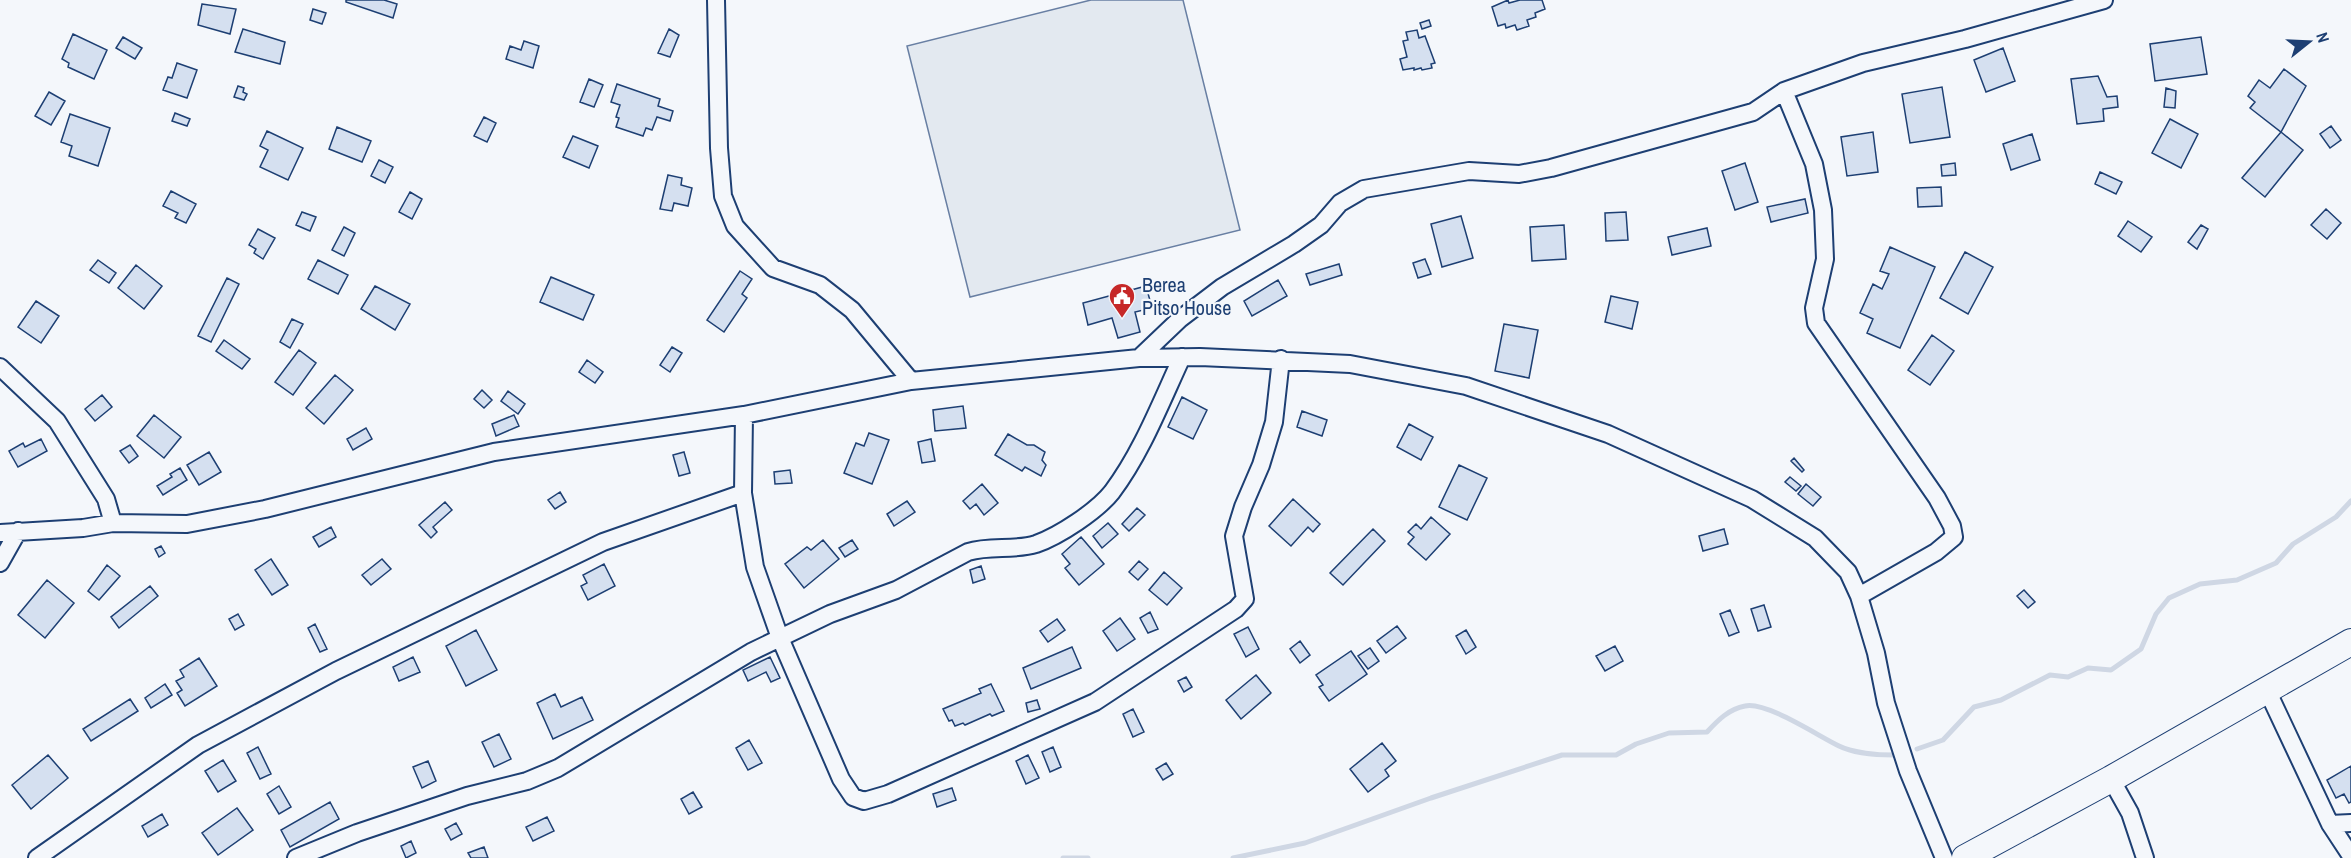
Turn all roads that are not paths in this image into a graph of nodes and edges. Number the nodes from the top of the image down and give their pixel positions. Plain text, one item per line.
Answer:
1 (716, 0) edge
2 (2104, 0) edge
3 (1784, 91) junction
4 (1182, 357) junction
5 (1139, 358) junction
6 (1281, 359) junction
7 (0, 368) edge
8 (911, 381) junction
9 (744, 415) junction
10 (743, 493) junction
11 (113, 523) junction
12 (18, 531) junction
13 (0, 532) edge
14 (0, 563) edge
15 (1859, 596) junction
16 (780, 638) junction
17 (2351, 642) edge
18 (2267, 690) junction
19 (2111, 779) junction
20 (2351, 823) edge
21 (2330, 824) junction
22 (2351, 856) edge
23 (37, 858) edge
24 (296, 858) edge
25 (1944, 858) edge
26 (1965, 858) edge
27 (2145, 858) edge

1 - 8 street
2 - 3 street
3 - 5 street
3 - 15 street
4 - 5 street
4 - 6 street
4 - 16 street
5 - 8 street
6 - 15 street
6 - 16 street
7 - 11 street
8 - 9 street
9 - 10 street
9 - 11 street
10 - 16 street
10 - 23 street
11 - 12 street
12 - 13 street
12 - 14 street
15 - 25 street
16 - 24 street
17 - 18 main road
18 - 19 main road
18 - 21 street
19 - 26 main road
19 - 27 street
20 - 21 street
21 - 22 street

